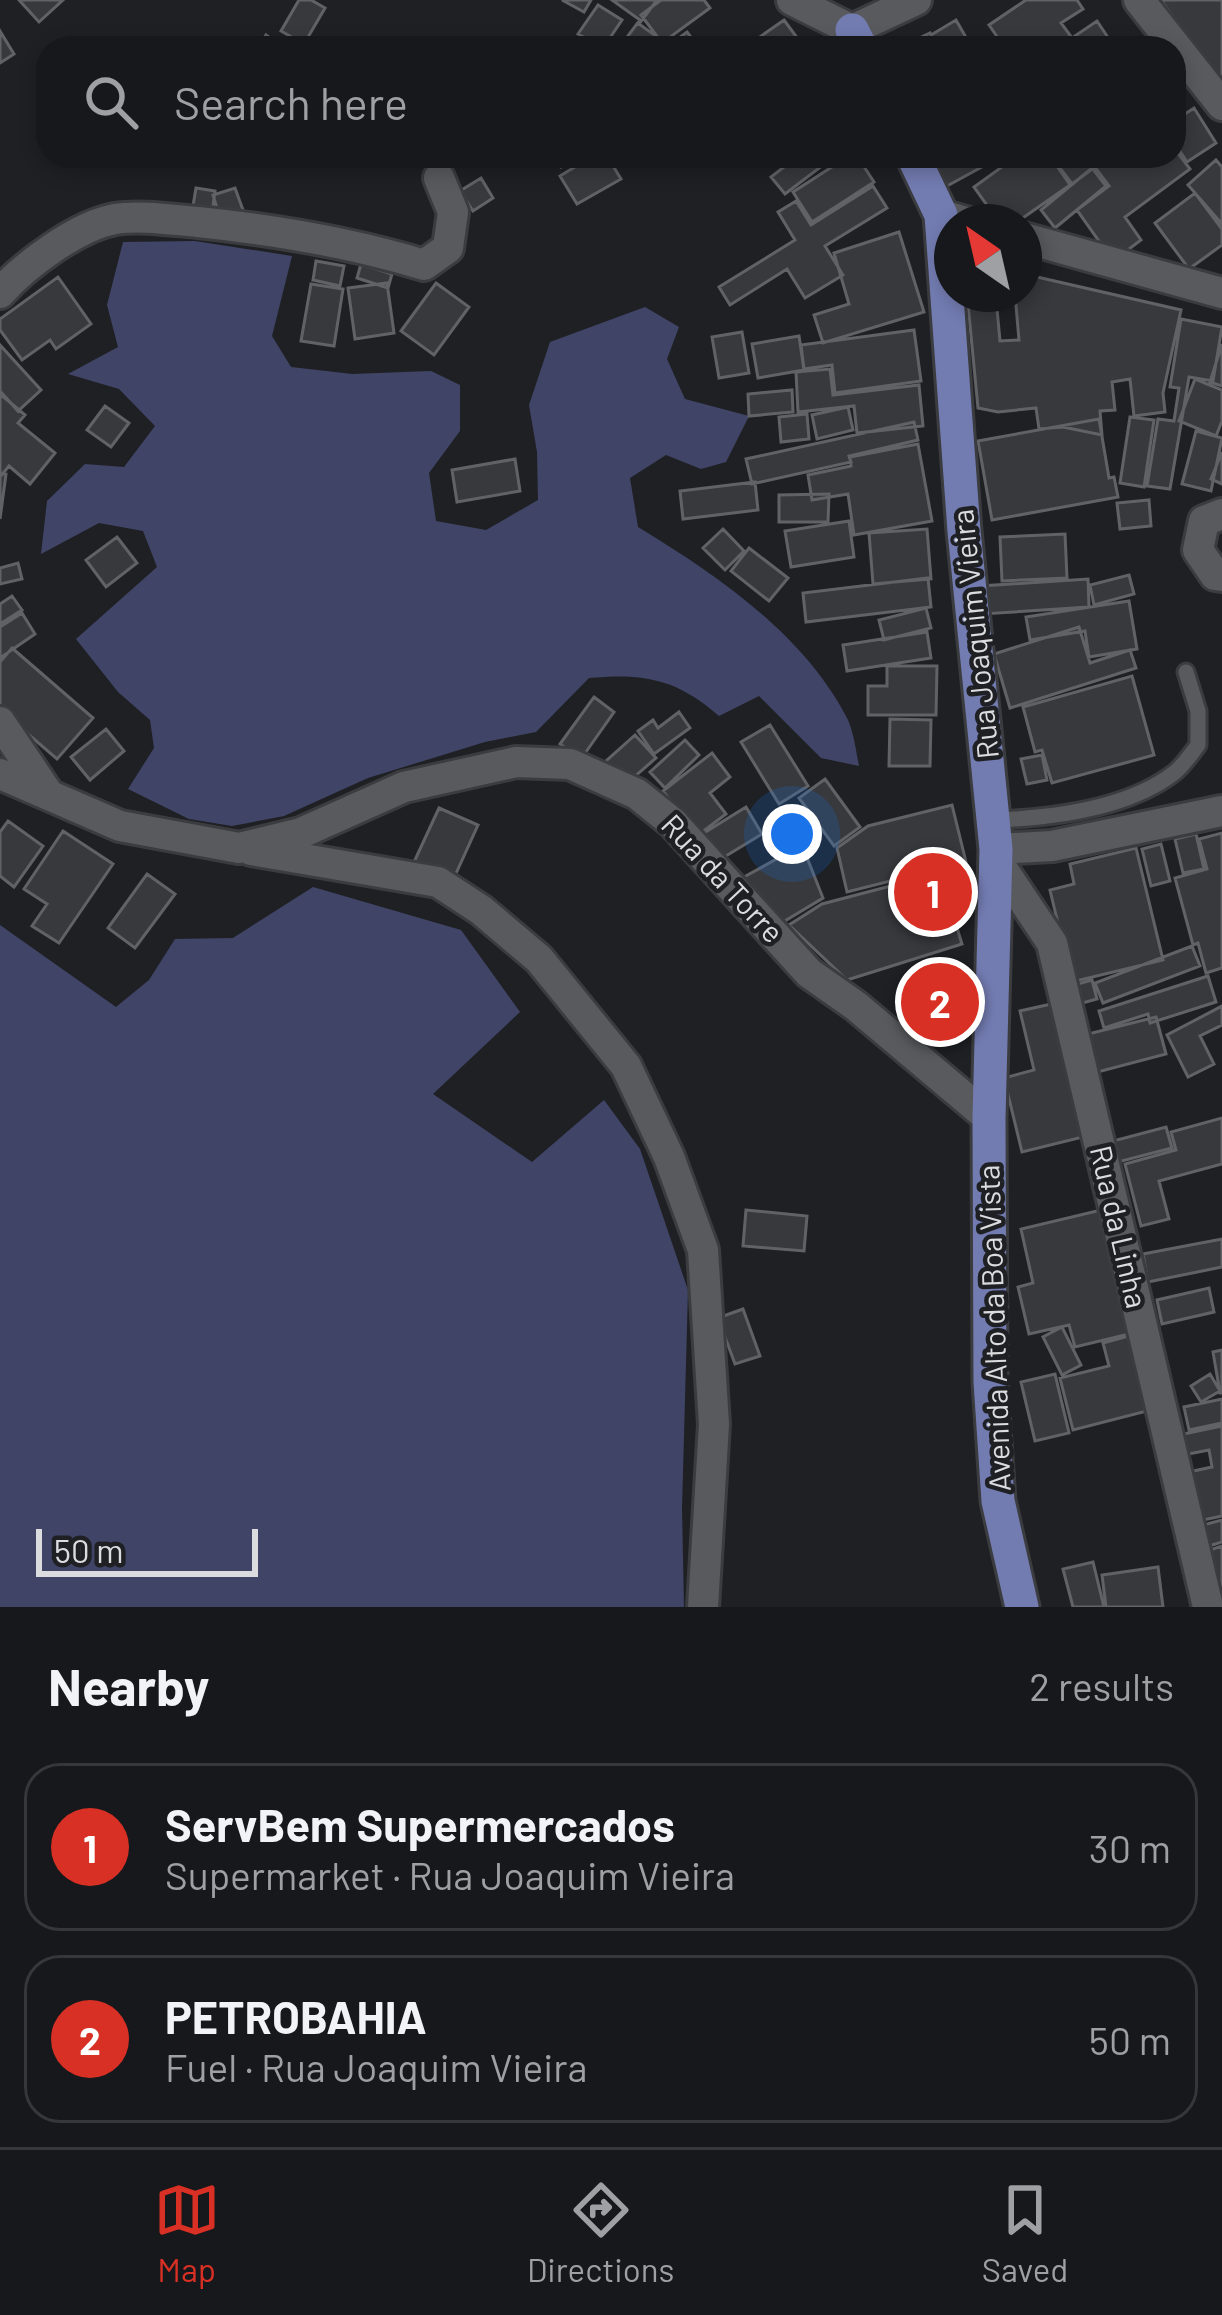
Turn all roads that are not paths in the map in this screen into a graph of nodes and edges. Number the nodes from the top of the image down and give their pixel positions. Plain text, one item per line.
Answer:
1 (792, 0) edge
2 (916, 0) edge
3 (1139, 0) edge
4 (850, 26) edge
5 (1167, 36) edge
6 (1186, 59) edge
7 (1222, 105) edge
8 (921, 168) edge
9 (439, 178) dead end
10 (944, 204) edge
11 (1042, 243) edge
12 (1222, 260) edge
13 (1211, 290) edge
14 (0, 293) edge
15 (957, 312) edge
16 (1222, 514) edge
17 (1222, 576) edge
18 (1186, 672) dead end
19 (0, 722) edge
20 (0, 774) edge
21 (47, 793) junction
22 (1222, 811) edge
23 (996, 843) junction
24 (239, 848) junction
25 (989, 1118) junction
26 (703, 1607) edge
27 (1022, 1607) edge
28 (1208, 1607) edge

1 - 4 street
2 - 4 street
3 - 5 street
6 - 7 street
8 - 10 main road, Rua Joaquim Vieira
9 - 14 street
11 - 13 street
12 - 13 street
15 - 23 main road, Rua Joaquim Vieira
16 - 17 street
18 - 23 lane
19 - 21 street
20 - 21 street, Rua da Torre
21 - 24 street, Rua da Torre
22 - 23 street
23 - 25 main road, Rua Joaquim Vieira
23 - 28 street, Rua da Linha
24 - 25 street, Rua da Torre
24 - 26 street
25 - 27 main road, Avenida Alto da Boa Vista

